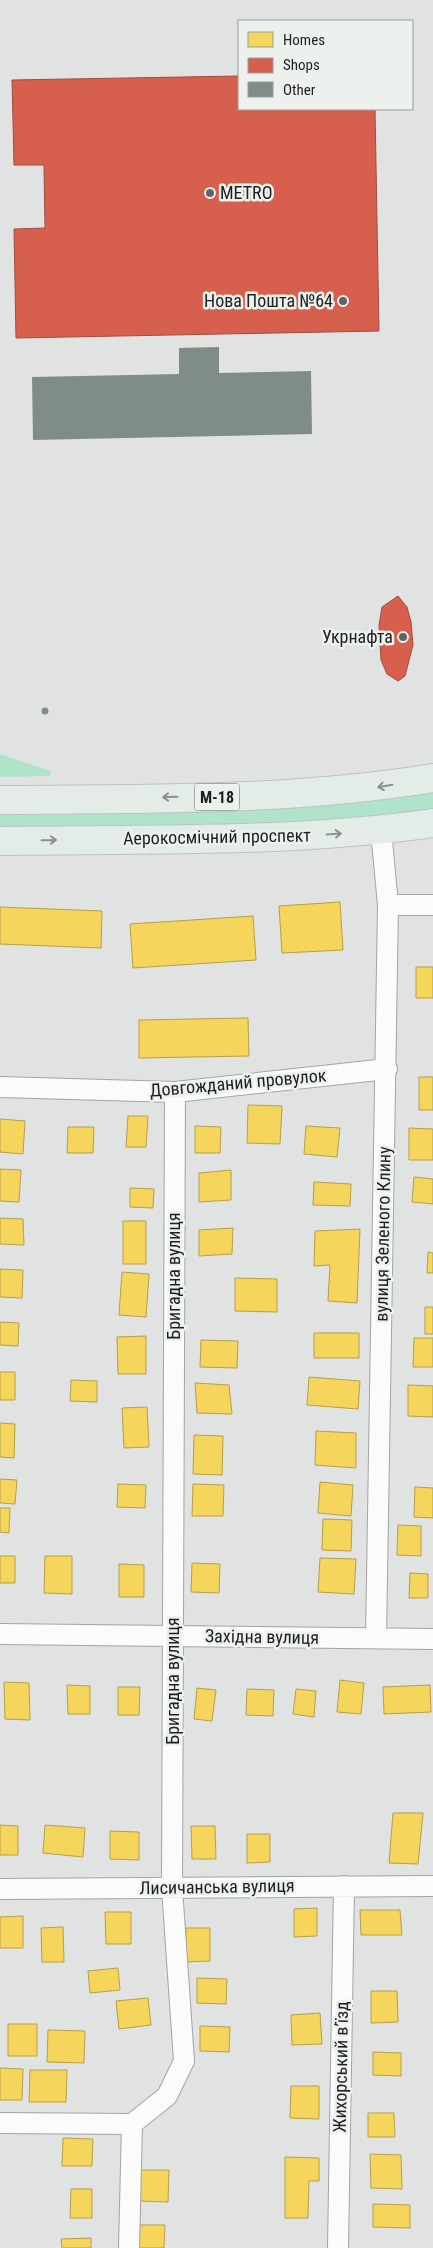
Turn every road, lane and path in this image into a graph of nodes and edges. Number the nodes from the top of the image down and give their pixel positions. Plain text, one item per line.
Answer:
1 (433, 778) edge
2 (0, 800) edge
3 (433, 824) edge
4 (382, 830) junction
5 (0, 841) edge
6 (388, 905) junction
7 (433, 905) edge
8 (387, 1069) junction
9 (0, 1088) edge
10 (175, 1092) junction
11 (0, 1634) edge
12 (173, 1636) junction
13 (376, 1638) junction
14 (433, 1639) edge
15 (344, 1886) junction
16 (433, 1886) edge
17 (172, 1888) junction
18 (0, 1889) edge
19 (0, 2122) edge
20 (132, 2124) junction
21 (129, 2248) edge
22 (338, 2248) edge

1 -> 2 main road, М-18
3 - 4 main road, Аерокосмічний проспект
5 -> 4 main road, Аерокосмічний проспект
4 - 6 street, вулиця Зеленого Клину
6 - 7 street
6 - 8 street, вулиця Зеленого Клину
8 - 10 street, Довгожданий провулок
8 - 13 street, вулиця Зеленого Клину
9 - 10 street, Довгожданий провулок
10 - 12 street, Бригадна вулиця
11 - 12 street, Західна вулиця
12 - 13 street, Західна вулиця
12 - 17 street, Бригадна вулиця
13 - 14 street, Західна вулиця
15 - 16 street, Лисичанська вулиця
15 - 17 street, Лисичанська вулиця
15 - 22 street, Жихорський в’їзд
17 - 18 street, Лисичанська вулиця
17 - 20 street, Бригадна вулиця
19 - 20 street
20 - 21 street

